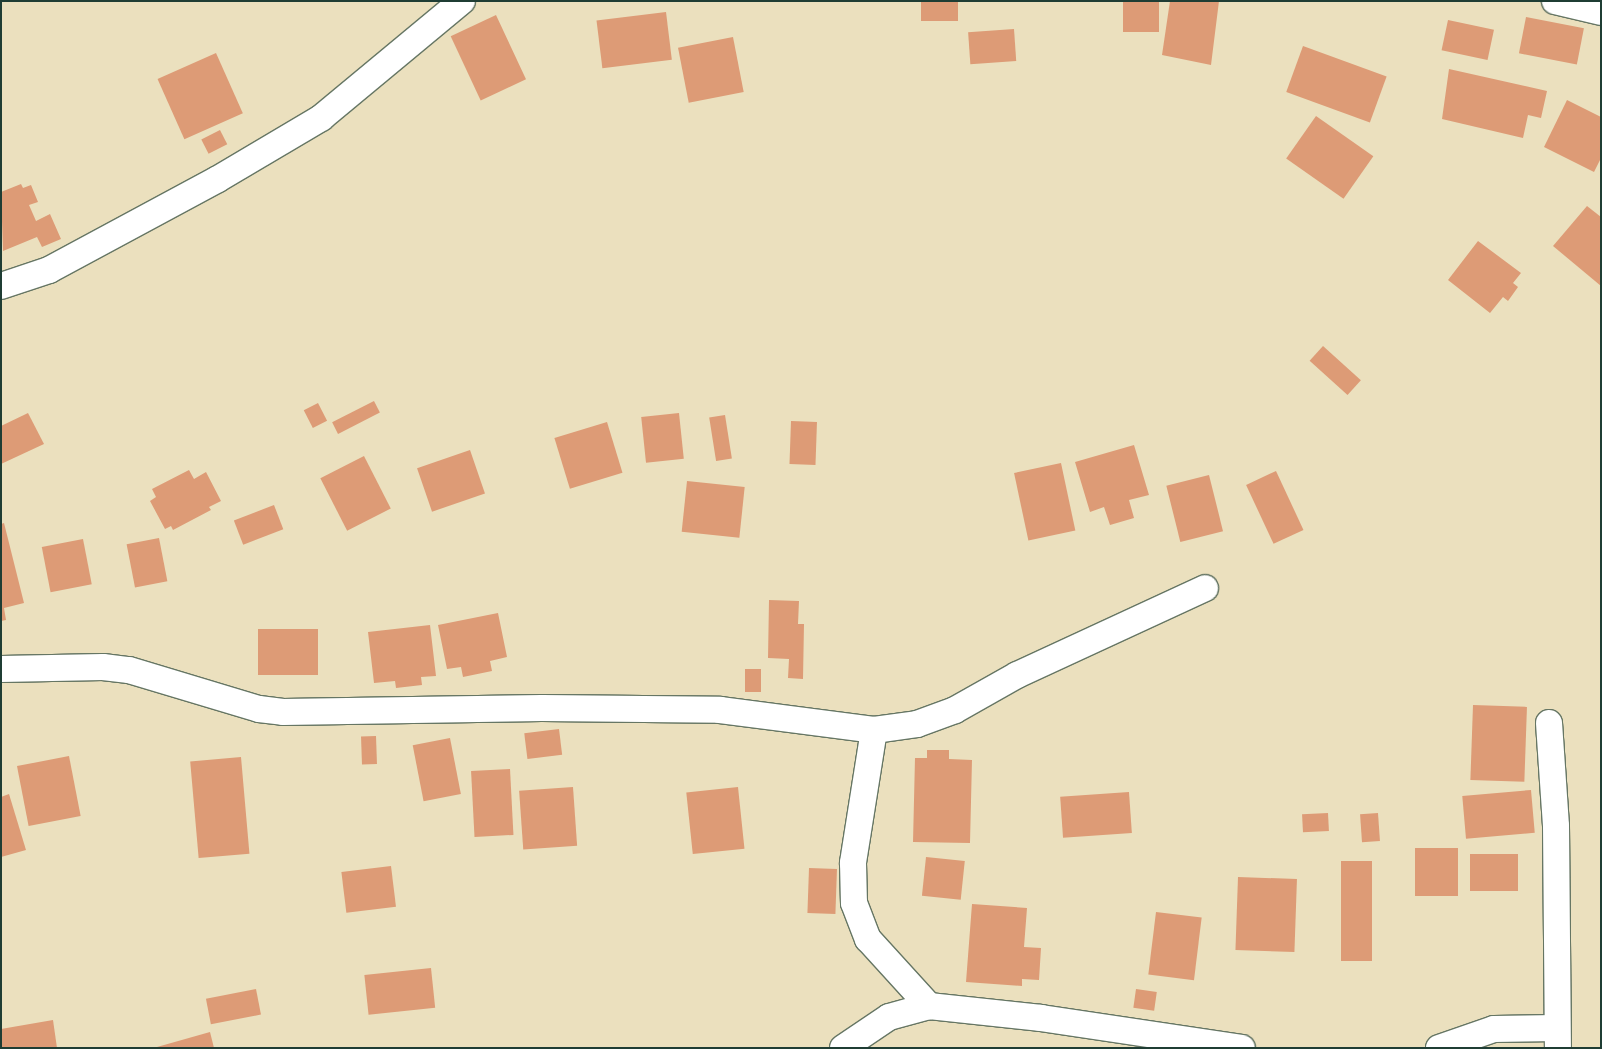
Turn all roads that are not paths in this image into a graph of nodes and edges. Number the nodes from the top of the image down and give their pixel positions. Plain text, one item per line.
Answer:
1 (462, 1) edge
2 (1555, 1) edge
3 (1601, 12) edge
4 (1, 286) edge
5 (1205, 588) dead end
6 (1, 668) edge
7 (1549, 723) dead end
8 (874, 730) junction
9 (929, 1006) junction
10 (1557, 1038) edge
11 (843, 1048) edge
12 (1242, 1048) edge
13 (1439, 1048) edge

1 - 4 street
2 - 3 street
5 - 8 street
6 - 8 street
7 - 10 street
8 - 9 street
9 - 11 street
9 - 12 street
10 - 13 street

